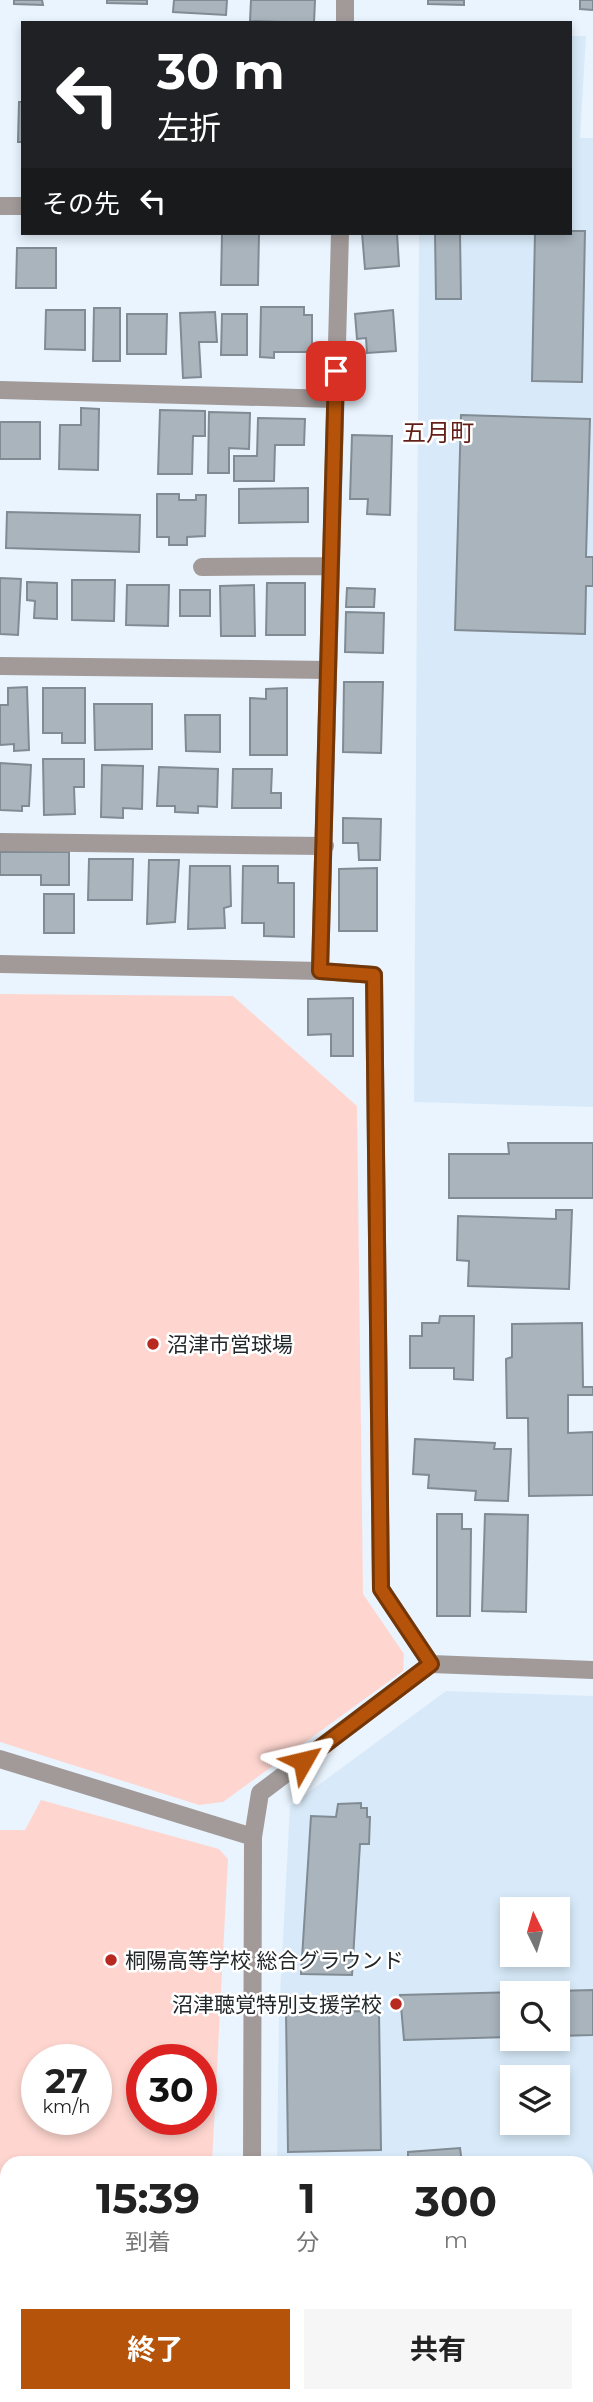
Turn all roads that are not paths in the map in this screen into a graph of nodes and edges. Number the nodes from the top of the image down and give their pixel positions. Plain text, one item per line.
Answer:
1 (345, 0) edge
2 (345, 21) edge
3 (0, 205) edge
4 (21, 206) edge
5 (340, 235) edge
6 (0, 390) edge
7 (335, 399) junction
8 (331, 566) junction
9 (202, 567) dead end
10 (0, 666) edge
11 (328, 670) junction
12 (0, 842) edge
13 (324, 846) junction
14 (0, 964) edge
15 (320, 971) junction
16 (431, 1664) junction
17 (593, 1670) edge
18 (0, 1759) edge
19 (253, 1837) junction
20 (252, 2156) edge

1 - 2 street
3 - 4 street
5 - 7 street
6 - 7 street
7 - 8 street
8 - 9 street
8 - 11 street
10 - 11 street
11 - 13 street
12 - 13 street
13 - 15 street
14 - 15 street
15 - 16 street
16 - 17 street
16 - 19 street
18 - 19 street
19 - 20 street

